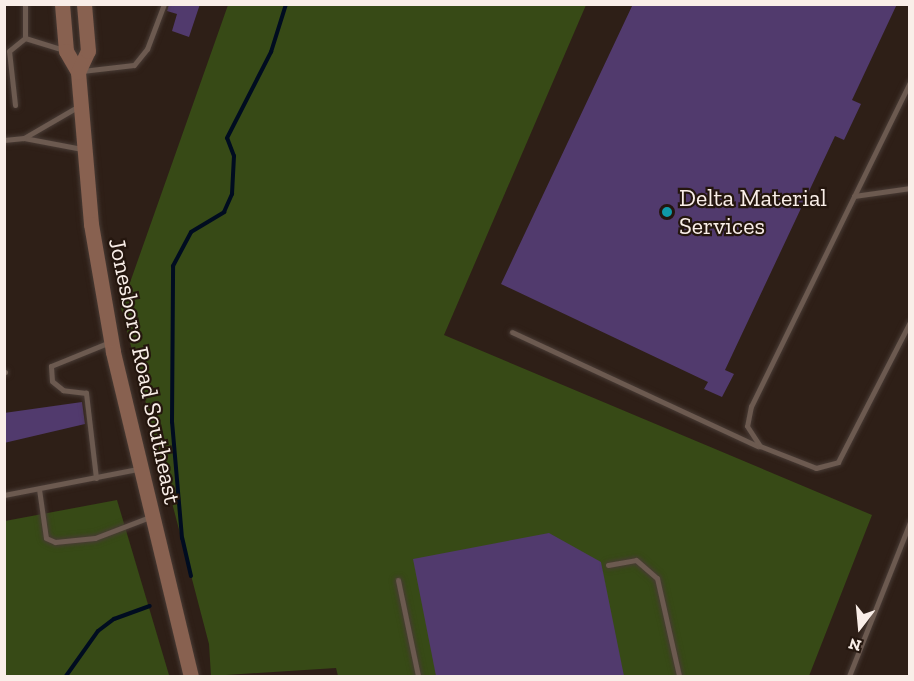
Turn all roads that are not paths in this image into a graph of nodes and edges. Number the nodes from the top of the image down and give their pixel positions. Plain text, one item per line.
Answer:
1 (25, 4) edge
2 (62, 4) edge
3 (84, 4) edge
4 (164, 4) edge
5 (25, 38) junction
6 (66, 51) junction
7 (78, 72) junction
8 (909, 82) edge
9 (15, 105) dead end
10 (80, 105) junction
11 (24, 138) junction
12 (4, 140) edge
13 (85, 149) junction
14 (909, 188) edge
15 (854, 196) junction
16 (909, 322) edge
17 (512, 332) dead end
18 (111, 341) junction
19 (760, 446) junction
20 (140, 469) junction
21 (96, 478) junction
22 (39, 489) junction
23 (4, 495) edge
24 (151, 516) junction
25 (909, 522) edge
26 (608, 565) dead end
27 (398, 580) dead end
28 (191, 676) edge
29 (418, 676) edge
30 (679, 676) edge
31 (849, 676) edge

1 - 5 lane
2 - 6 main road, Jonesboro Road Southeast
3 - 7 main road, Jonesboro Road Southeast
4 - 7 lane
5 - 6 lane
5 - 9 lane
6 - 7 main road, Jonesboro Road Southeast
7 - 10 main road, Jonesboro Road Southeast
8 - 15 lane
10 - 11 lane
10 - 13 main road, Jonesboro Road Southeast
11 - 12 lane
11 - 13 lane
13 - 18 main road, Jonesboro Road Southeast
14 - 15 lane
15 - 19 lane
16 - 19 lane
17 - 19 lane
18 - 20 main road, Jonesboro Road Southeast
18 - 21 lane
20 - 21 lane
20 - 24 main road, Jonesboro Road Southeast
21 - 22 lane
22 - 23 lane
22 - 24 lane
24 - 28 main road, Jonesboro Road Southeast
25 - 31 lane
26 - 30 lane
27 - 29 lane

